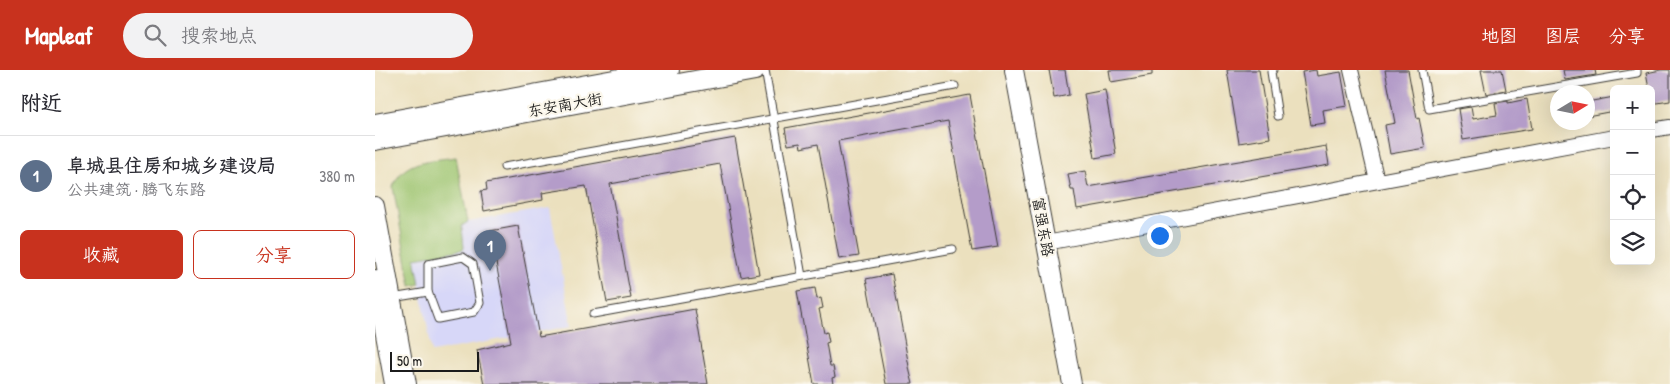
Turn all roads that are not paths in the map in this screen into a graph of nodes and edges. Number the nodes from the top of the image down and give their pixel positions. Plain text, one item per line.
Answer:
1 (669, 70) edge
2 (755, 70) edge
3 (765, 70) edge
4 (1014, 70) edge
5 (1273, 70) edge
6 (1351, 70) edge
7 (1422, 70) edge
8 (1637, 70) edge
9 (955, 86) dead end
10 (1278, 116) dead end
11 (774, 119) junction
12 (375, 124) edge
13 (1670, 127) edge
14 (1655, 129) edge
15 (1610, 138) edge
16 (375, 140) edge
17 (504, 167) dead end
18 (1377, 181) junction
19 (375, 206) edge
20 (1046, 243) junction
21 (953, 249) dead end
22 (802, 276) junction
23 (375, 280) edge
24 (429, 292) junction
25 (392, 298) junction
26 (593, 314) dead end
27 (394, 384) edge
28 (407, 384) edge
29 (1072, 384) edge

1 - 12 main road, 东安南大街
2 - 16 main road, 东安南大街
3 - 11 lane
4 - 20 street, 富强东路
5 - 10 lane
6 - 18 street
7 - 8 lane
9 - 11 lane
11 - 17 lane
11 - 22 lane
13 - 14 street
15 - 18 street
18 - 20 street
19 - 25 street
20 - 29 street, 富强东路
21 - 22 lane
22 - 26 lane
23 - 27 street
24 - 24 lane
24 - 25 lane
25 - 28 street

